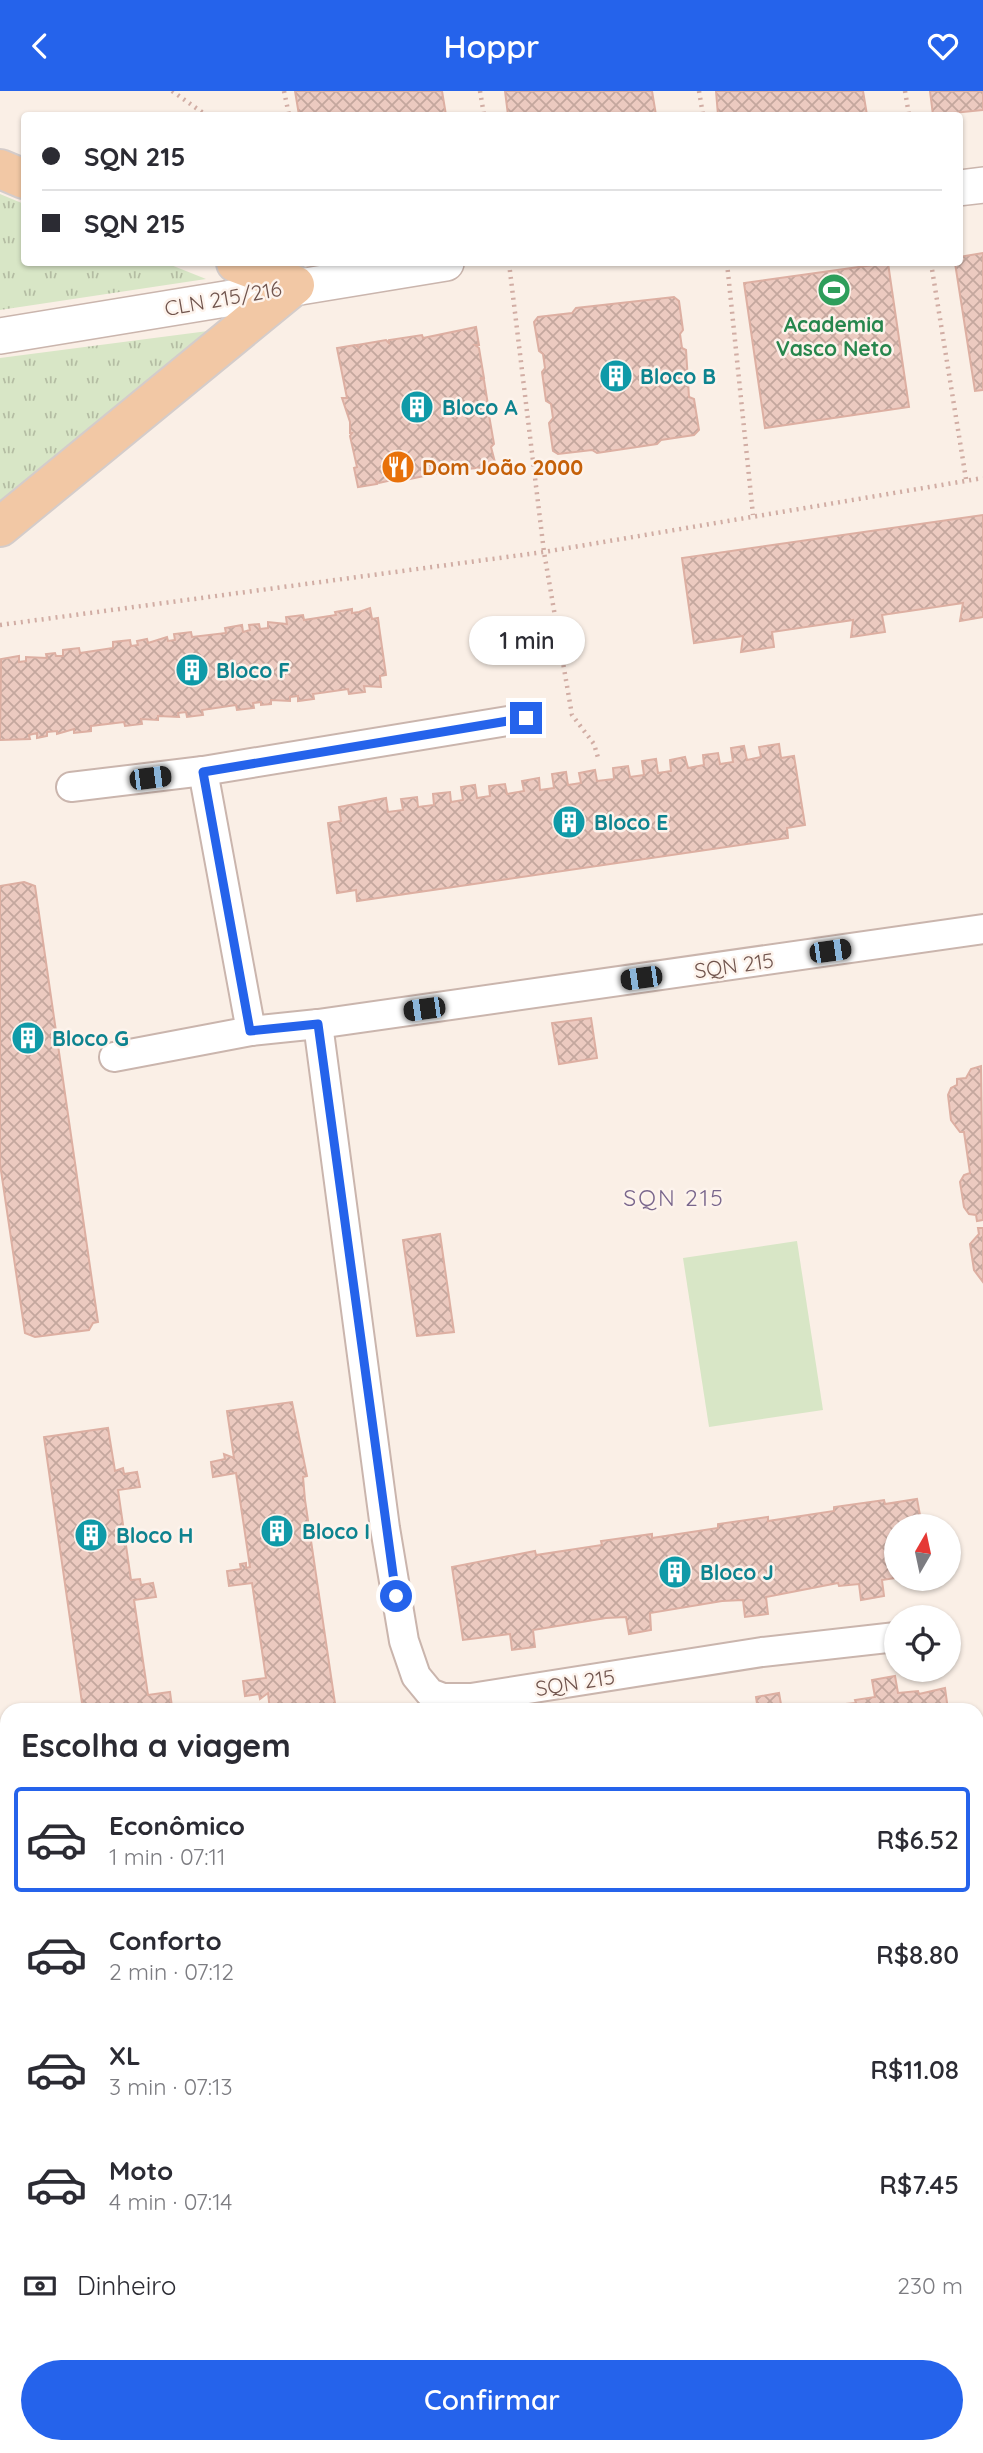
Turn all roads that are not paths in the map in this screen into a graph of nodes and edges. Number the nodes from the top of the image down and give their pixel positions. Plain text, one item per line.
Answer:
1 (0, 169) edge
2 (21, 178) edge
3 (983, 185) edge
4 (963, 188) edge
5 (244, 266) edge
6 (425, 266) edge
7 (295, 285) junction
8 (0, 335) edge
9 (0, 527) edge
10 (526, 718) dead end
11 (203, 772) junction
12 (71, 787) dead end
13 (983, 929) edge
14 (318, 1024) junction
15 (250, 1031) junction
16 (114, 1057) dead end
17 (884, 1638) edge

1 - 2 main road
3 - 4 street
5 - 7 main road
6 - 7 street, CLN 215/216
7 - 8 street, CLN 215/216
7 - 9 main road
10 - 11 street
11 - 12 street
11 - 15 street
13 - 14 street, SQN 215
14 - 15 street, SQN 215
14 - 17 street, SQN 215
15 - 16 street, SQN 215

